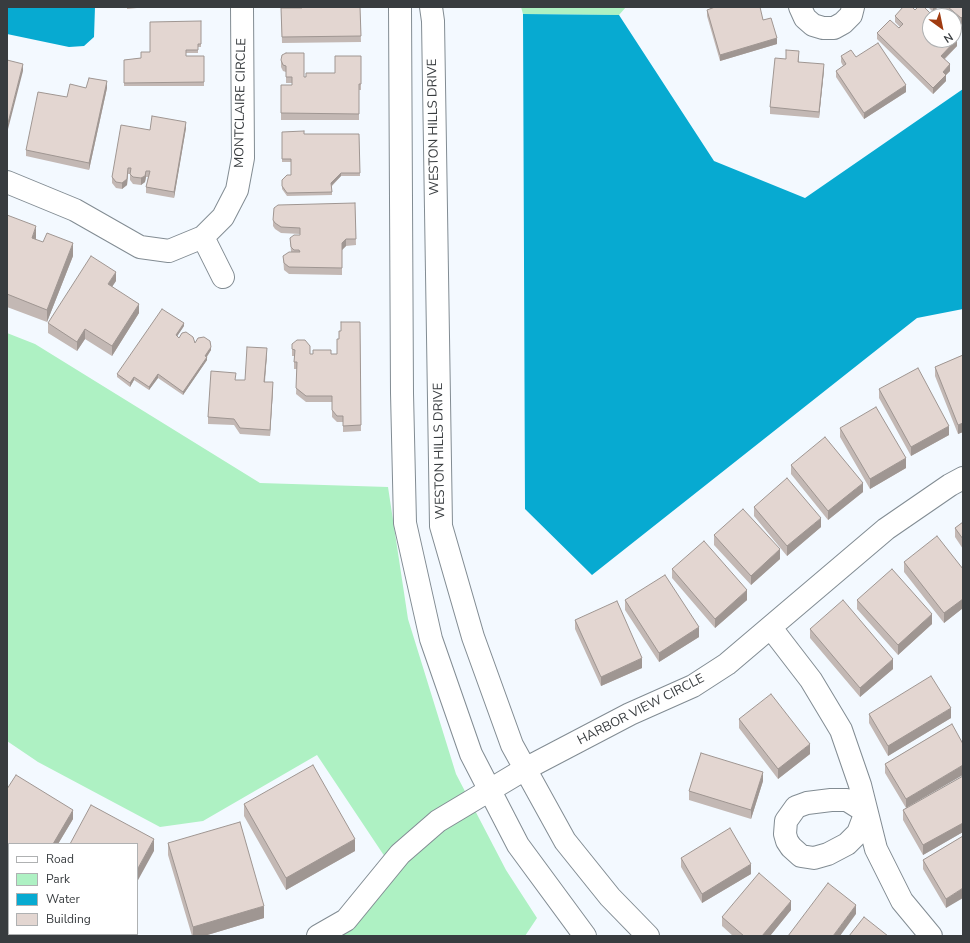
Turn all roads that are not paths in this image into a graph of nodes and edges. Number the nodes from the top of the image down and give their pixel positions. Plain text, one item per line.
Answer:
1 (242, 7) edge
2 (400, 7) edge
3 (431, 7) edge
4 (800, 7) edge
5 (853, 7) edge
6 (7, 182) edge
7 (202, 237) junction
8 (223, 277) dead end
9 (963, 478) edge
10 (771, 628) junction
11 (525, 769) junction
12 (490, 790) junction
13 (318, 936) edge
14 (585, 936) edge
15 (648, 936) edge
16 (931, 936) edge

1 - 7 street, MONTCLAIRE CIRCLE
2 - 12 street
3 - 11 street, WESTON HILLS DRIVE
4 - 5 street
6 - 7 street, MONTCLAIRE CIRCLE
7 - 8 street
9 - 10 street, HARBOR VIEW CIRCLE
10 - 11 street, HARBOR VIEW CIRCLE
10 - 16 street
11 - 12 street, HARBOR VIEW CIRCLE
11 - 15 street, WESTON HILLS DRIVE
12 - 13 street, HARBOR VIEW CIRCLE
12 - 14 street

